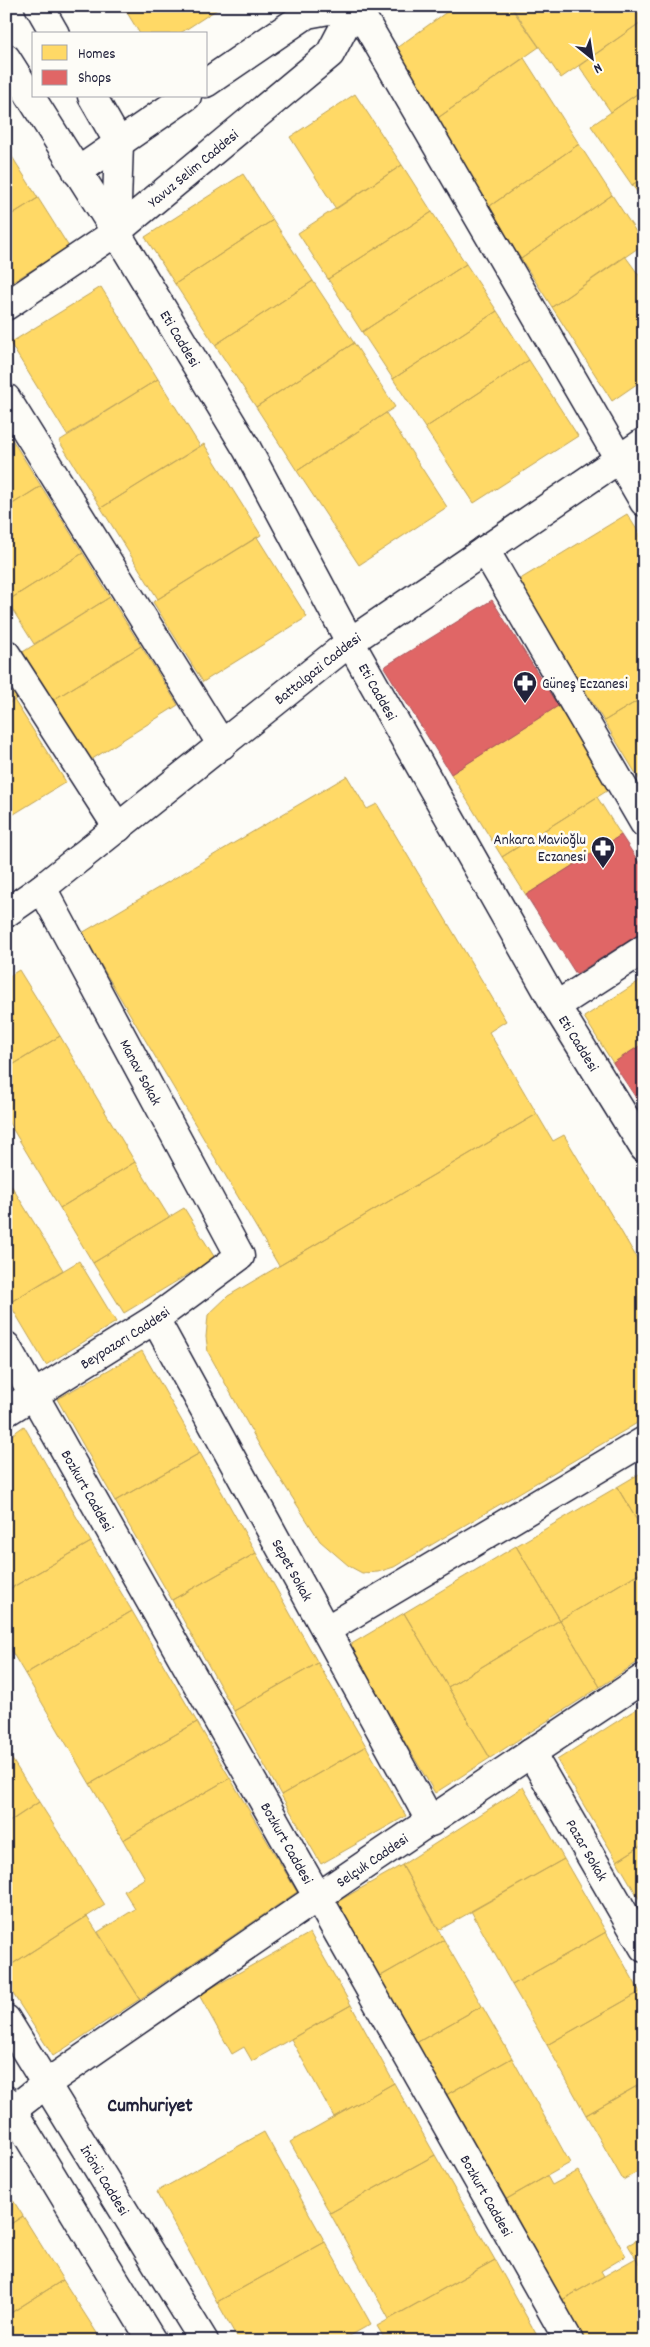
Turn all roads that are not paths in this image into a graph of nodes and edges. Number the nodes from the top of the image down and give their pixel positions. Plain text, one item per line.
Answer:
1 (39, 6) edge
2 (350, 6) edge
3 (356, 6) edge
4 (54, 32) edge
5 (6, 58) edge
6 (208, 82) edge
7 (93, 98) edge
8 (184, 98) edge
9 (119, 143) junction
10 (77, 172) junction
11 (116, 232) junction
12 (6, 306) edge
13 (6, 398) edge
14 (644, 442) edge
15 (618, 460) junction
16 (644, 502) edge
17 (485, 550) junction
18 (350, 642) junction
19 (6, 654) edge
20 (222, 745) junction
21 (644, 823) edge
22 (118, 828) junction
23 (42, 888) junction
24 (6, 913) edge
25 (644, 949) edge
26 (556, 1006) junction
27 (644, 1148) edge
28 (240, 1256) joint
29 (155, 1319) junction
30 (6, 1346) edge
31 (34, 1394) junction
32 (6, 1412) edge
33 (644, 1441) edge
34 (326, 1630) junction
35 (644, 1678) edge
36 (530, 1752) junction
37 (431, 1822) junction
38 (318, 1894) junction
39 (644, 1948) edge
40 (6, 2019) edge
41 (46, 2084) junction
42 (8, 2109) edge
43 (152, 2341) edge
44 (204, 2341) edge
45 (569, 2341) edge

1 - 4 street
2 - 6 street
3 - 11 street, Yavuz Selim Caddesi
3 - 15 street
5 - 10 street, Eti Caddesi
7 - 9 street
8 - 9 street
9 - 10 street
9 - 11 street
10 - 11 street, Eti Caddesi
11 - 12 street, Yavuz Selim Caddesi
11 - 18 street, Eti Caddesi
13 - 20 street
14 - 15 street, Battalgazi Caddesi
15 - 16 street
15 - 17 street, Battalgazi Caddesi
17 - 18 street, Battalgazi Caddesi
17 - 21 street
18 - 20 street, Battalgazi Caddesi
18 - 26 street, Eti Caddesi
19 - 22 street
20 - 22 street, Battalgazi Caddesi
22 - 23 street, Battalgazi Caddesi
23 - 24 street, Battalgazi Caddesi
23 - 28 street, Manav Sokak
25 - 26 street
26 - 27 street, Eti Caddesi
28 - 29 street, Beypazarı Caddesi
29 - 31 street, Beypazarı Caddesi
29 - 34 street, Sepet Sokak
30 - 31 street, Bozkurt Caddesi
31 - 32 street, Beypazarı Caddesi
31 - 38 street, Bozkurt Caddesi
33 - 34 street
34 - 37 street, Sepet Sokak
35 - 36 street, Selçuk Caddesi
36 - 37 street, Selçuk Caddesi
36 - 39 street, Pazar Sokak
37 - 38 street, Selçuk Caddesi
38 - 41 street, Selçuk Caddesi
38 - 45 street, Bozkurt Caddesi
40 - 41 street, İnönü Caddesi
41 - 42 street, Selçuk Caddesi
41 - 44 street, İnönü Caddesi
42 - 43 street

